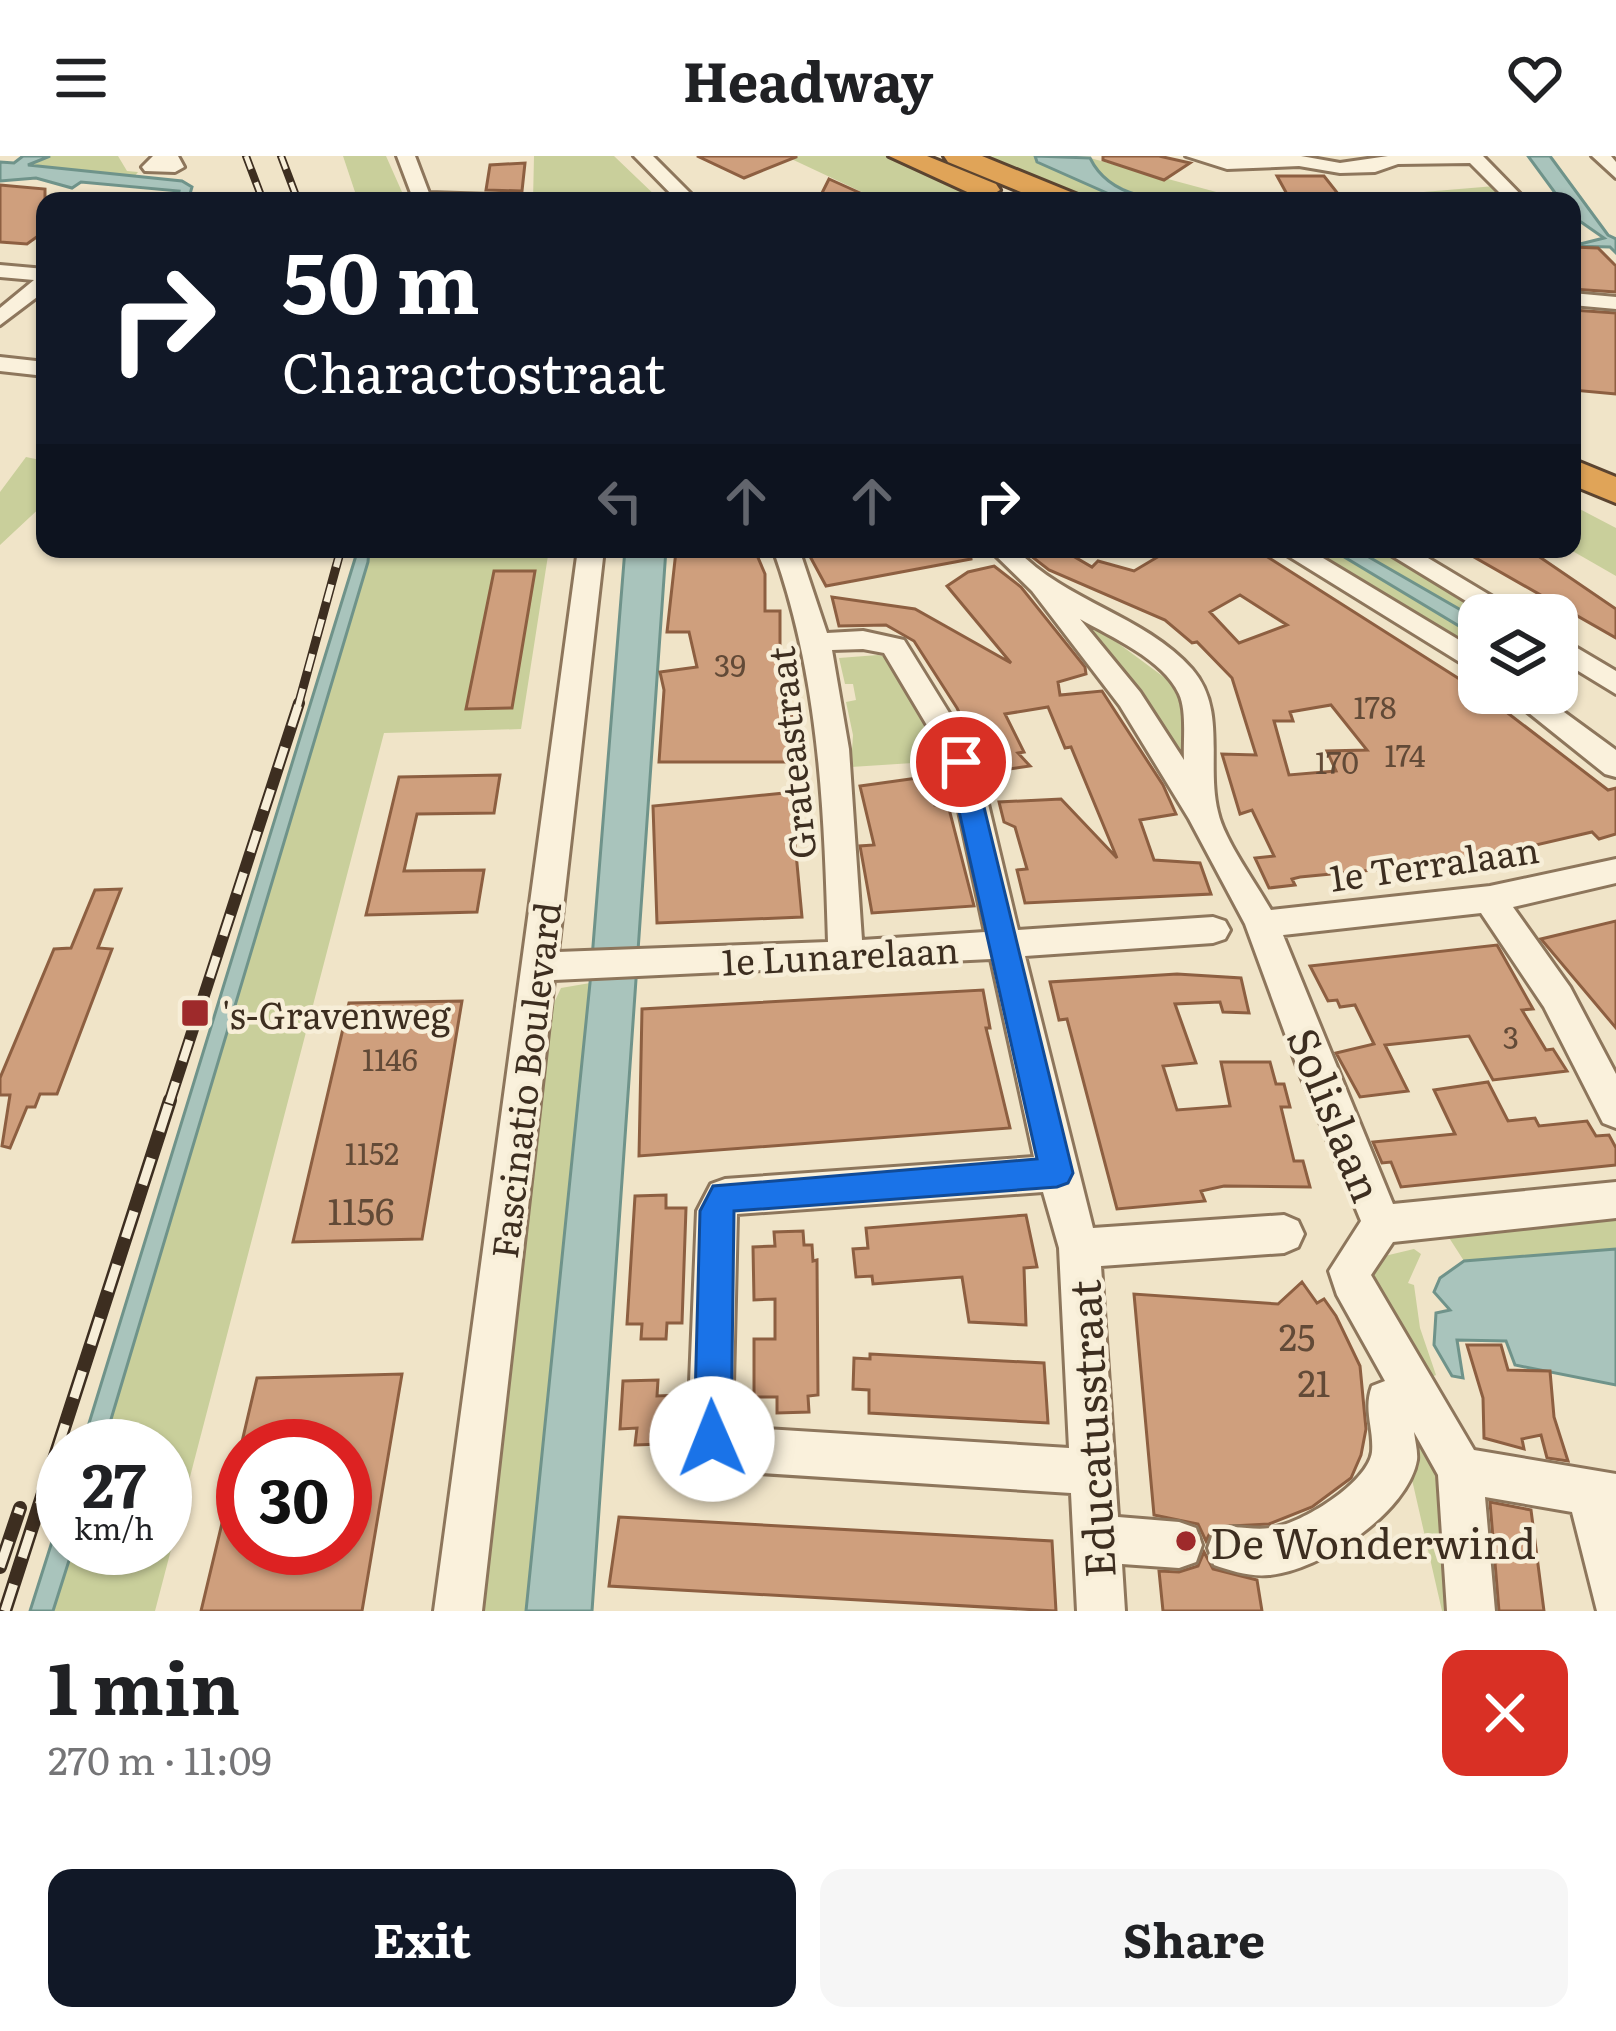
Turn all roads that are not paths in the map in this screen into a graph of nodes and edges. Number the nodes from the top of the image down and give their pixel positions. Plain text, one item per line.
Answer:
1 (406, 156) edge
2 (643, 156) edge
3 (903, 156) edge
4 (958, 156) edge
5 (1195, 156) edge
6 (1600, 156) edge
7 (1473, 157) edge
8 (1616, 173) edge
9 (419, 192) edge
10 (680, 192) edge
11 (991, 192) edge
12 (1047, 192) edge
13 (1509, 192) edge
14 (0, 271) edge
15 (36, 277) edge
16 (36, 286) edge
17 (1581, 300) edge
18 (1616, 303) edge
19 (0, 319) edge
20 (0, 364) edge
21 (36, 379) edge
22 (1581, 443) edge
23 (1616, 460) edge
24 (1581, 474) edge
25 (1616, 492) edge
26 (589, 558) edge
27 (789, 558) edge
28 (1011, 558) edge
29 (1305, 558) edge
30 (1410, 558) edge
31 (1031, 579) junction
32 (1472, 594) edge
33 (819, 641) junction
34 (1458, 652) edge
35 (1578, 659) edge
36 (1616, 684) edge
37 (1546, 714) edge
38 (1616, 766) edge
39 (1202, 814) junction
40 (1616, 871) edge
41 (1490, 899) junction
42 (1262, 924) junction
43 (1213, 930) dead end
44 (1006, 944) junction
45 (846, 955) junction
46 (551, 967) junction
47 (1616, 1111) edge
48 (1057, 1173) junction
49 (1616, 1200) edge
50 (1382, 1224) junction
51 (1284, 1234) dead end
52 (1079, 1248) junction
53 (1415, 1391) junction
54 (1460, 1470) junction
55 (1090, 1472) junction
56 (1603, 1495) edge
57 (1096, 1539) junction
58 (1179, 1545) dead end
59 (1231, 1548) dead end
60 (1616, 1599) edge
61 (458, 1611) edge
62 (1101, 1611) edge
63 (1471, 1611) edge

1 - 9 street
2 - 10 street
3 - 11 highway
4 - 12 highway
5 - 7 street
6 - 8 street
7 - 13 street
14 - 15 street
16 - 19 street
17 - 18 street
20 - 21 street
22 - 23 highway
24 - 25 highway
26 - 46 street, Fascinatio Boulevard
27 - 33 street, Grateastraat
28 - 31 street, Solislaan
29 - 34 street
30 - 32 street
31 - 39 street, Solislaan
31 - 39 street, Solislaan
33 - 44 street, Educatusstraat
33 - 45 street, Grateastraat
35 - 36 street
37 - 38 street
39 - 42 street, Solislaan
40 - 41 street, 1e Terralaan
41 - 42 street, 1e Terralaan
41 - 47 street
42 - 50 street, Solislaan
43 - 44 street, 1e Lunarelaan
44 - 45 street, 1e Lunarelaan
44 - 48 street, Educatusstraat
45 - 46 street, 1e Lunarelaan
46 - 61 street, Fascinatio Boulevard
48 - 52 street, Educatusstraat
48 - 55 street
49 - 50 street
50 - 53 street, Solislaan
51 - 52 street, Educatusstraat
52 - 55 street, Educatusstraat
53 - 54 street, Solislaan
53 - 59 street
54 - 56 street
54 - 63 street, Solislaan
55 - 57 street, Educatusstraat
56 - 60 street
57 - 58 street
57 - 62 street, Educatusstraat

